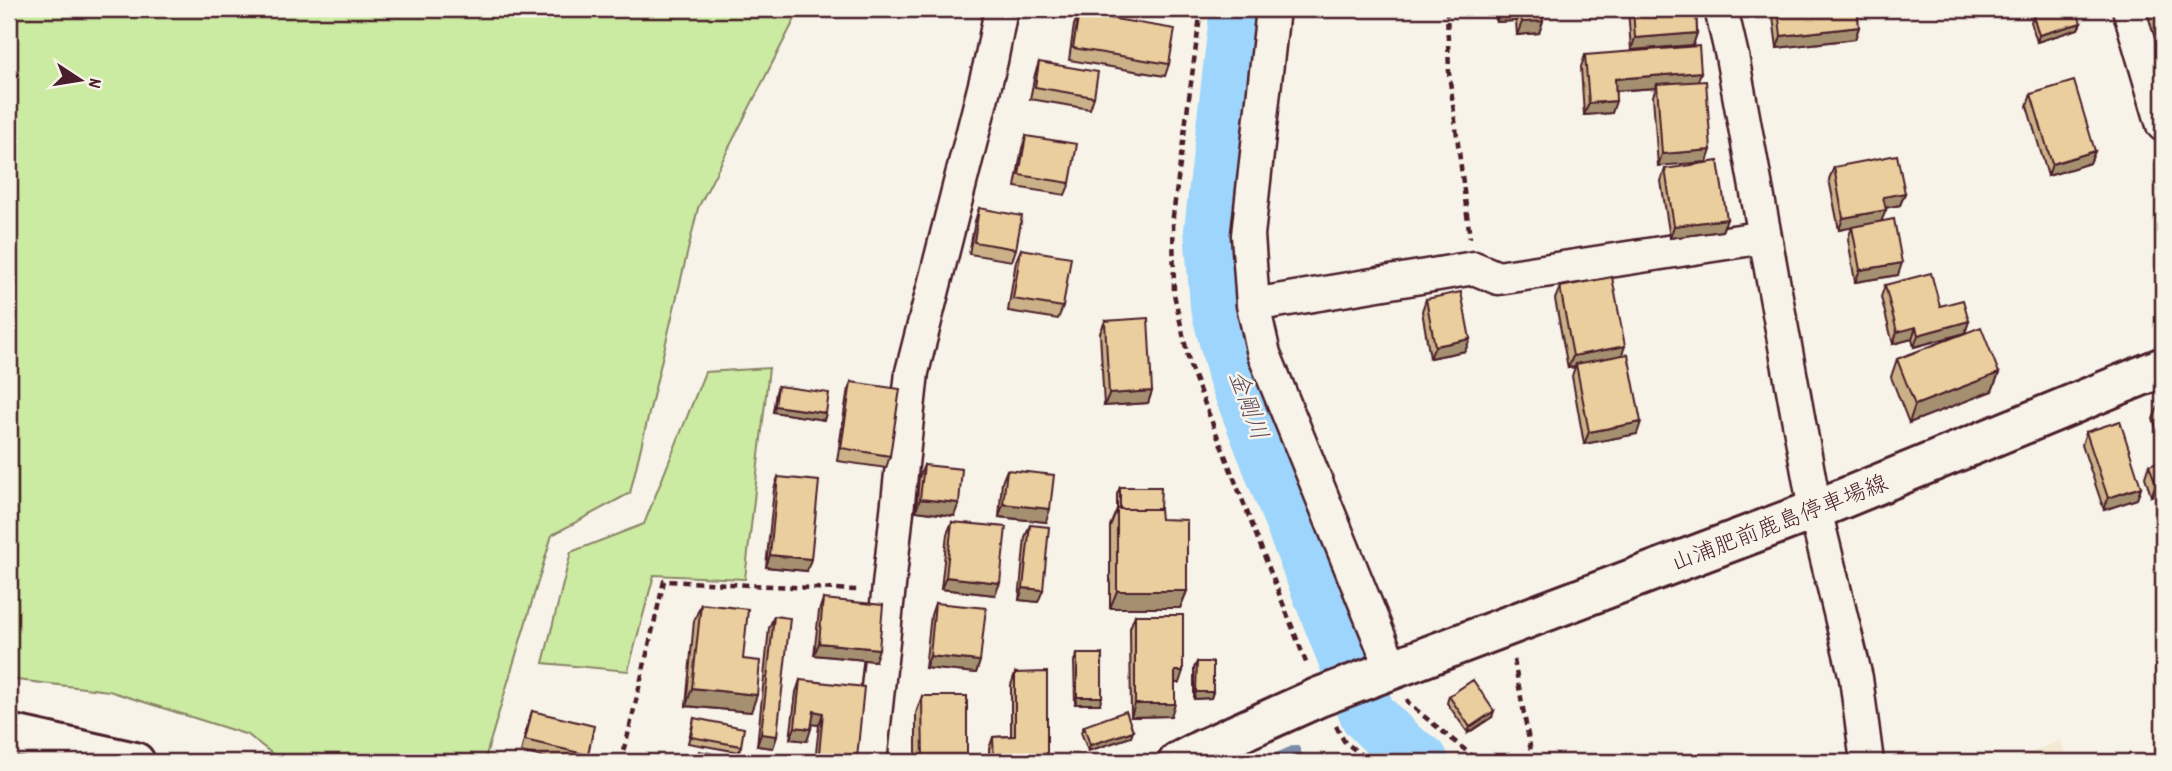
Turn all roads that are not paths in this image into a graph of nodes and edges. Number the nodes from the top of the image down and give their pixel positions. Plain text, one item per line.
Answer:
1 (1001, 9) edge
2 (1273, 9) edge
3 (1721, 9) edge
4 (2129, 9) edge
5 (2163, 125) edge
6 (1765, 237) junction
7 (1253, 305) junction
8 (2163, 367) edge
9 (1815, 510) junction
10 (1392, 669) junction
11 (9, 734) edge
12 (130, 761) edge
13 (870, 762) edge
14 (1178, 762) edge
15 (1867, 762) edge

1 - 13 street
2 - 7 street
3 - 6 street
4 - 5 street
6 - 7 street
6 - 9 street
7 - 10 street
8 - 9 main road, 山浦肥前鹿島停車場線
9 - 10 main road, 山浦肥前鹿島停車場線
9 - 15 street
10 - 14 main road, 山浦肥前鹿島停車場線
11 - 12 main road

